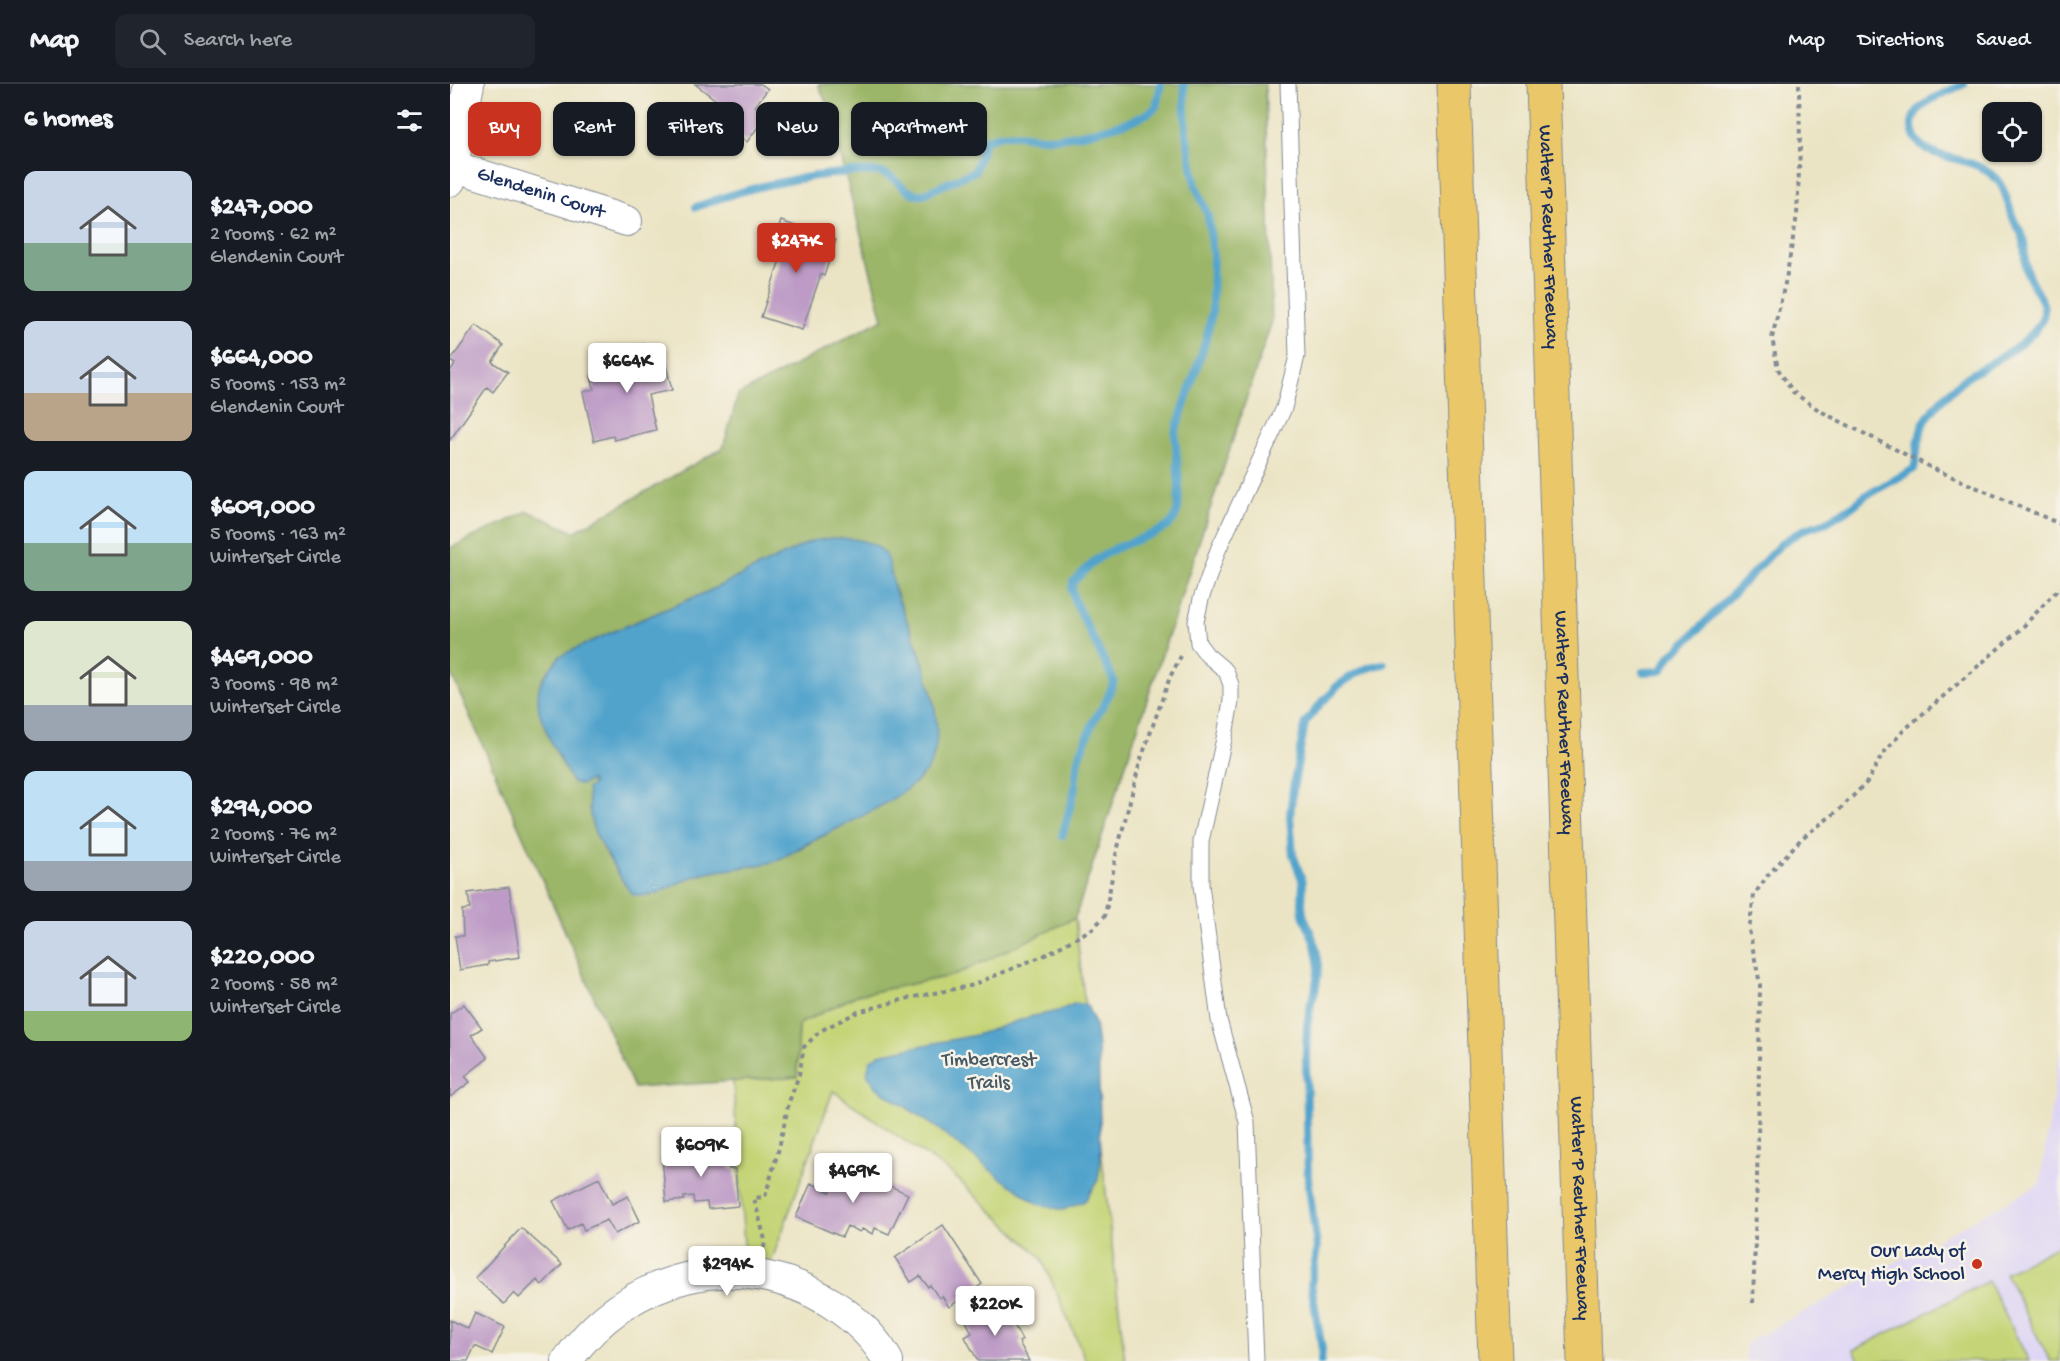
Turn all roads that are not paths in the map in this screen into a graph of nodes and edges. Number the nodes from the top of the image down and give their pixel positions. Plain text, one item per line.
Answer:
1 (470, 84) edge
2 (1288, 84) edge
3 (1454, 84) edge
4 (1543, 84) edge
5 (452, 174) edge
6 (627, 221) dead end
7 (567, 1361) edge
8 (888, 1361) edge
9 (1256, 1361) edge
10 (1495, 1361) edge
11 (1584, 1361) edge

1 - 5 street
2 - 9 lane
3 - 10 highway
4 - 11 highway, Walter P Reuther Freeway
5 - 6 street, Glendenin Court
7 - 8 street

